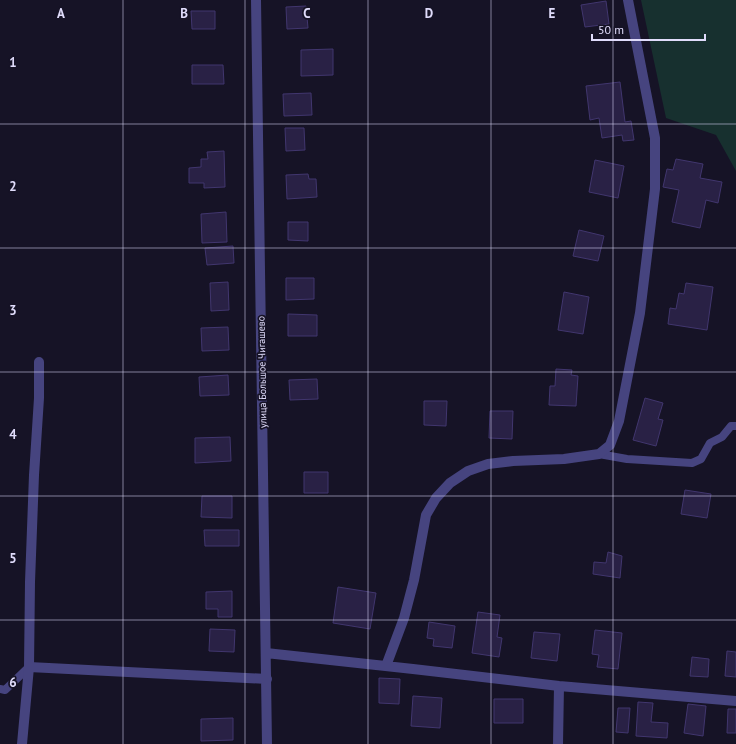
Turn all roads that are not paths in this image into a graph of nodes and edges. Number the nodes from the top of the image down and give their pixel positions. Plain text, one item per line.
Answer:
1 (256, 0) edge
2 (628, 0) edge
3 (39, 362) dead end
4 (736, 426) edge
5 (599, 454) junction
6 (266, 653) junction
7 (386, 666) junction
8 (29, 667) junction
9 (267, 679) junction
10 (559, 686) junction
11 (0, 689) edge
12 (736, 701) edge
13 (22, 744) edge
14 (268, 744) edge
15 (558, 744) edge

1 - 6 street, улица Большое Чигашево
2 - 5 street
3 - 8 street
4 - 5 lane
5 - 7 street
6 - 7 street
6 - 9 street, улица Большое Чигашево
7 - 10 street
8 - 9 street
8 - 11 lane
8 - 13 street
9 - 14 street, улица Большое Чигашево
10 - 12 street
10 - 15 street

